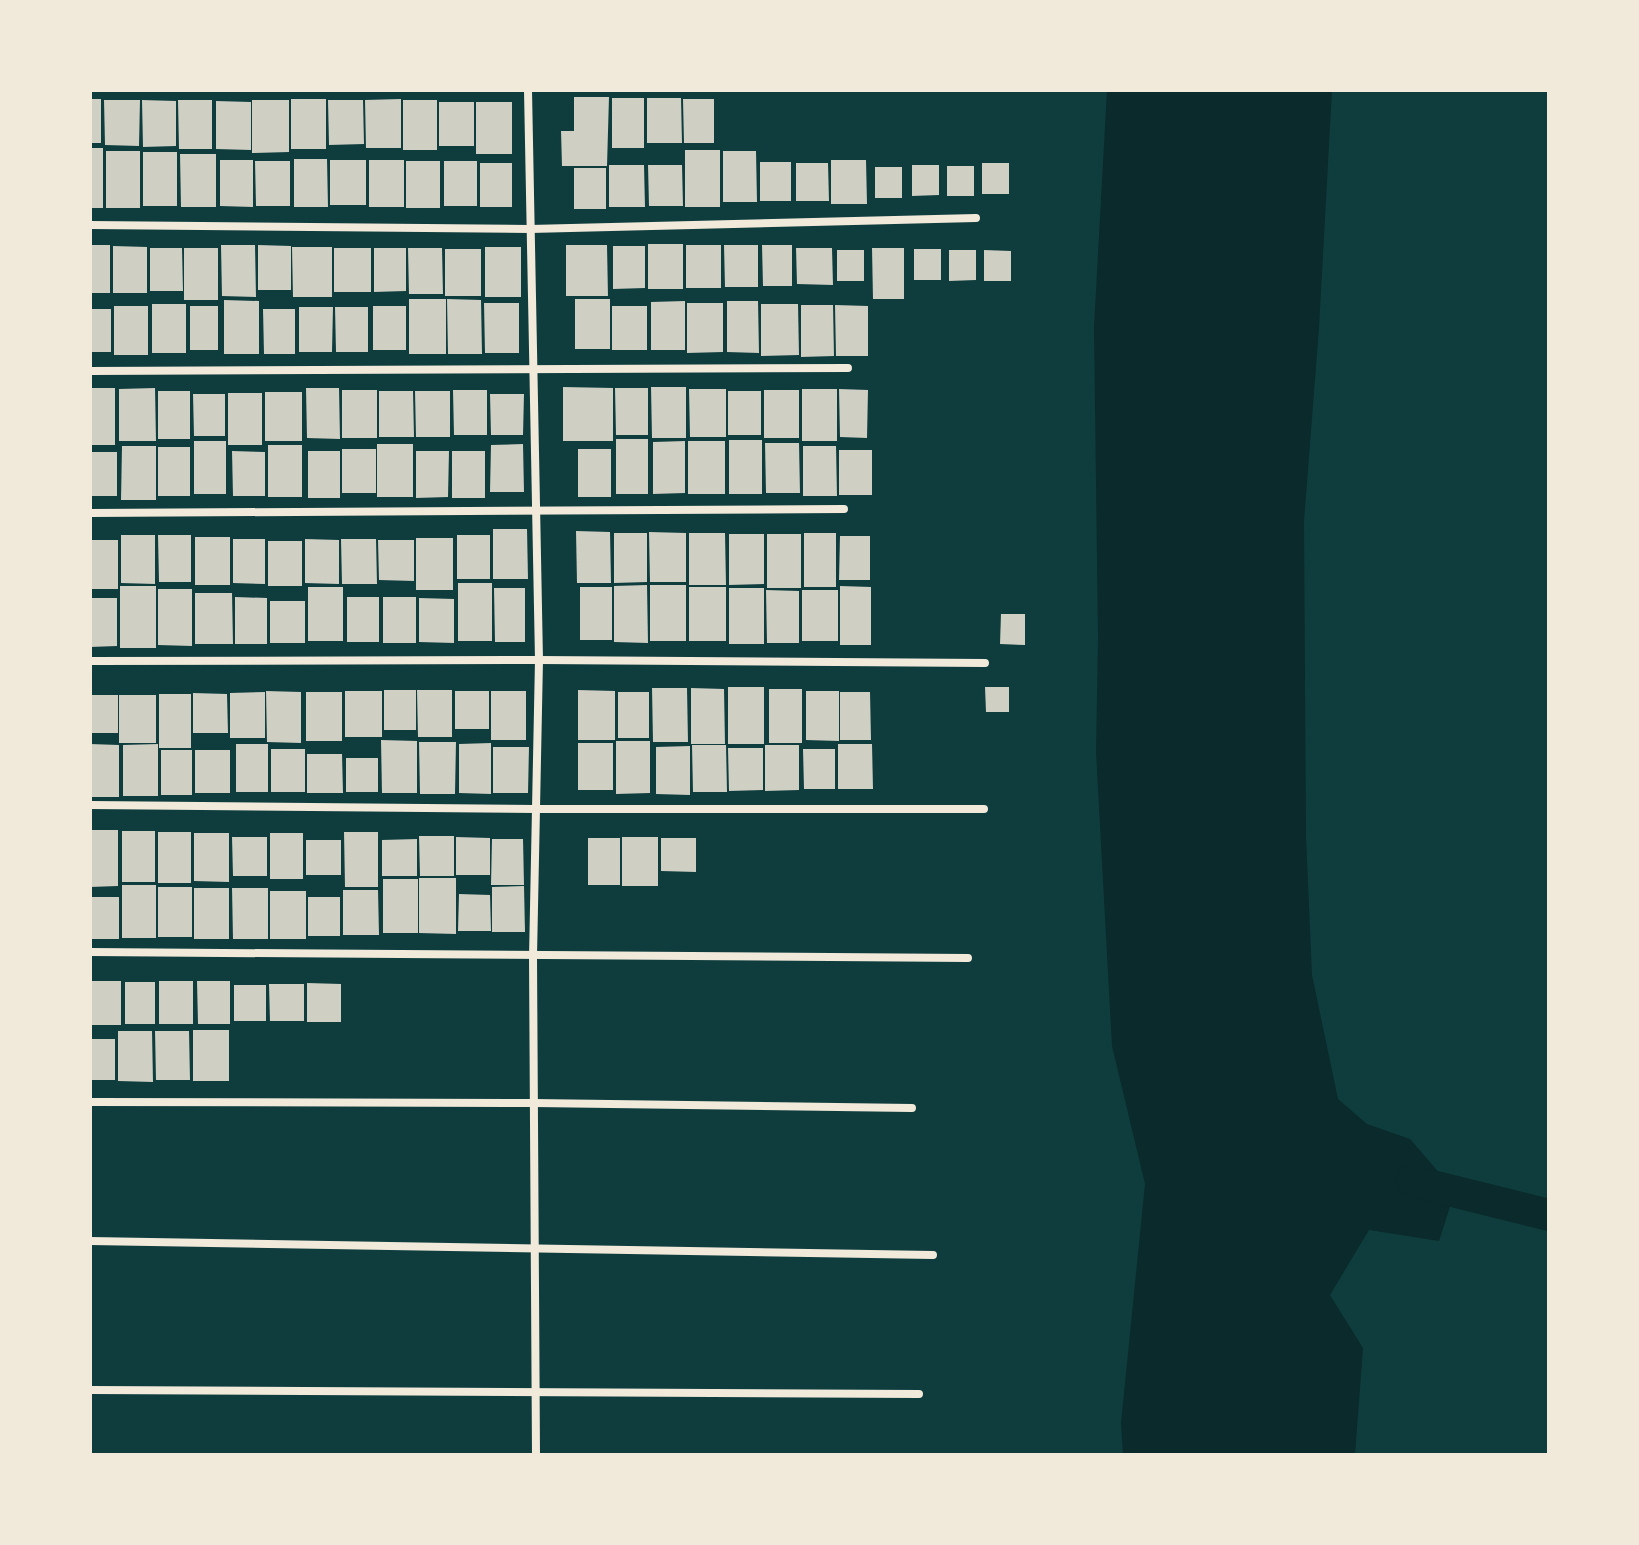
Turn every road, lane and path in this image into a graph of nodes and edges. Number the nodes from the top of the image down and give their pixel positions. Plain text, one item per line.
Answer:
1 (528, 90) edge
2 (976, 218) dead end
3 (90, 225) edge
4 (530, 229) junction
5 (848, 368) dead end
6 (533, 370) junction
7 (90, 371) edge
8 (844, 509) dead end
9 (536, 511) junction
10 (90, 513) edge
11 (539, 660) junction
12 (90, 661) edge
13 (985, 663) dead end
14 (90, 805) edge
15 (536, 809) junction
16 (984, 809) dead end
17 (90, 952) edge
18 (533, 957) junction
19 (968, 958) dead end
20 (90, 1102) edge
21 (534, 1103) junction
22 (912, 1108) dead end
23 (90, 1241) edge
24 (535, 1249) junction
25 (933, 1255) dead end
26 (90, 1390) edge
27 (534, 1392) junction
28 (919, 1394) dead end
29 (536, 1455) edge

1 - 4 street
2 - 4 street
3 - 4 street
4 - 6 street
5 - 6 street
6 - 7 street
6 - 9 street
8 - 9 street
9 - 10 street
9 - 11 street
11 - 12 street
11 - 13 street
11 - 15 street
14 - 15 street
15 - 16 street
15 - 18 street
17 - 18 street
18 - 19 street
18 - 21 street
20 - 21 street
21 - 22 street
21 - 24 street
23 - 24 street
24 - 25 street
24 - 27 street
26 - 27 street
27 - 28 street
27 - 29 street

